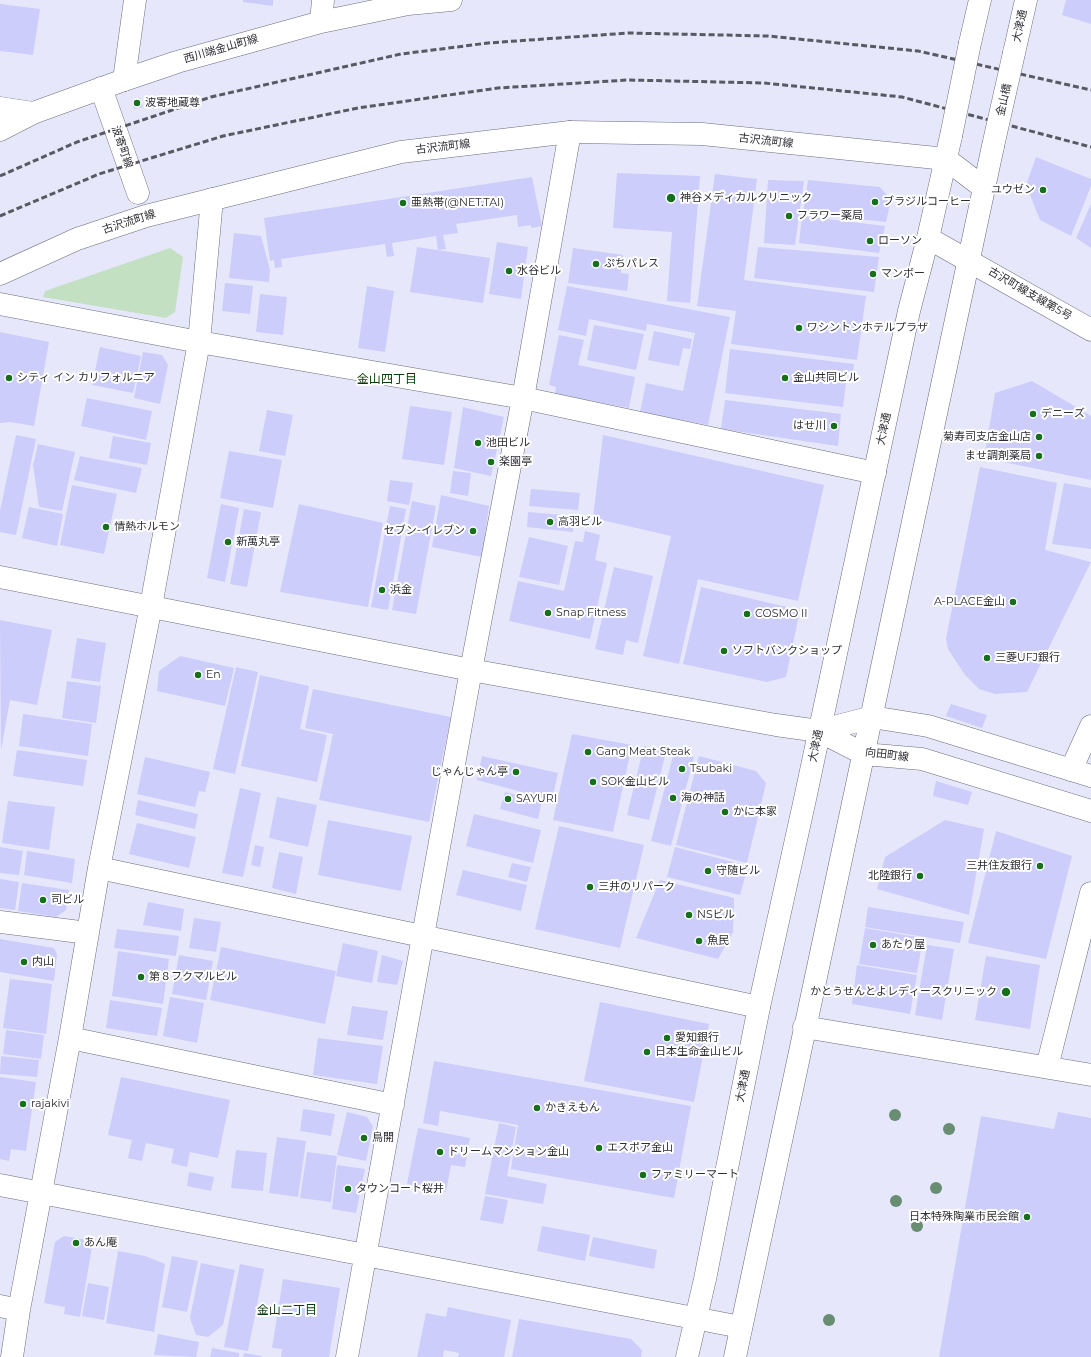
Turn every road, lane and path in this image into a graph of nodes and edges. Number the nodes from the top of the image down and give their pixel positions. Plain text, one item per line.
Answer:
1 (135, 0) edge
2 (323, 0) edge
3 (451, 0) edge
4 (980, 0) edge
5 (1026, 0) edge
6 (321, 22) junction
7 (1014, 53) joint
8 (124, 80) junction
9 (101, 88) junction
10 (0, 108) edge
11 (34, 113) junction
12 (0, 130) edge
13 (570, 132) junction
14 (946, 159) junction
15 (135, 186) dead end
16 (984, 188) junction
17 (212, 199) junction
18 (928, 238) junction
19 (969, 259) junction
20 (0, 274) edge
21 (0, 304) edge
22 (1091, 330) edge
23 (199, 342) junction
24 (524, 398) junction
25 (875, 473) junction
26 (0, 577) edge
27 (151, 606) junction
28 (471, 670) junction
29 (872, 717) junction
30 (1091, 726) edge
31 (819, 731) junction
32 (864, 754) junction
33 (1071, 770) junction
34 (1091, 776) edge
35 (1091, 811) edge
36 (99, 868) junction
37 (1091, 893) edge
38 (0, 922) edge
39 (88, 933) junction
40 (423, 935) junction
41 (759, 1007) junction
42 (804, 1027) junction
43 (70, 1038) junction
44 (1047, 1067) junction
45 (1091, 1075) edge
46 (393, 1105) junction
47 (0, 1186) edge
48 (40, 1194) junction
49 (364, 1256) junction
50 (10, 1308) edge
51 (696, 1317) junction
52 (741, 1327) junction
53 (12, 1357) edge
54 (347, 1357) edge
55 (686, 1357) edge
56 (735, 1357) edge

1 - 8 street
2 - 6 street
3 - 6 street, 西川端金山町線
4 - 14 street, 大津通, bridge
5 - 7 street, 大津通
6 - 8 street, 西川端金山町線
7 - 16 street, 金山橋, bridge
8 - 9 street, 西川端金山町線
9 - 11 street, 西川端金山町線
9 - 15 street, 波寄町線
10 - 11 street
11 - 12 street, 西川端金山町線
13 - 14 street, 古沢流町線
13 - 17 street, 古沢流町線
13 - 24 street
14 - 16 street
14 - 18 street, 大津通
16 - 19 street
17 - 20 street, 古沢流町線
17 - 23 street
18 - 19 street, 古沢町線支線第5号
18 - 25 street, 大津通
19 - 22 street, 古沢町線支線第5号
19 - 29 street
21 - 23 street
23 - 24 street
23 - 27 street
24 - 25 street
24 - 28 street
25 - 31 street, 大津通
26 - 27 street
27 - 28 street
27 - 36 street
28 - 31 street
28 - 40 street
29 - 31 street
29 - 32 street
29 - 33 street
30 - 33 street
31 - 32 street, 向田町線
31 - 41 street, 大津通
32 - 35 street, 向田町線
32 - 42 street
33 - 34 street
36 - 39 street
36 - 40 street
37 - 44 street
38 - 39 street
39 - 43 street
40 - 41 street
40 - 46 street
41 - 51 street, 大津通
42 - 44 street
42 - 52 street
43 - 46 street
43 - 48 street
44 - 45 street
46 - 49 street
47 - 48 street
48 - 49 street
48 - 50 street
49 - 51 street
49 - 54 street
50 - 53 street
51 - 52 street
51 - 55 street, 大津通
52 - 56 street

